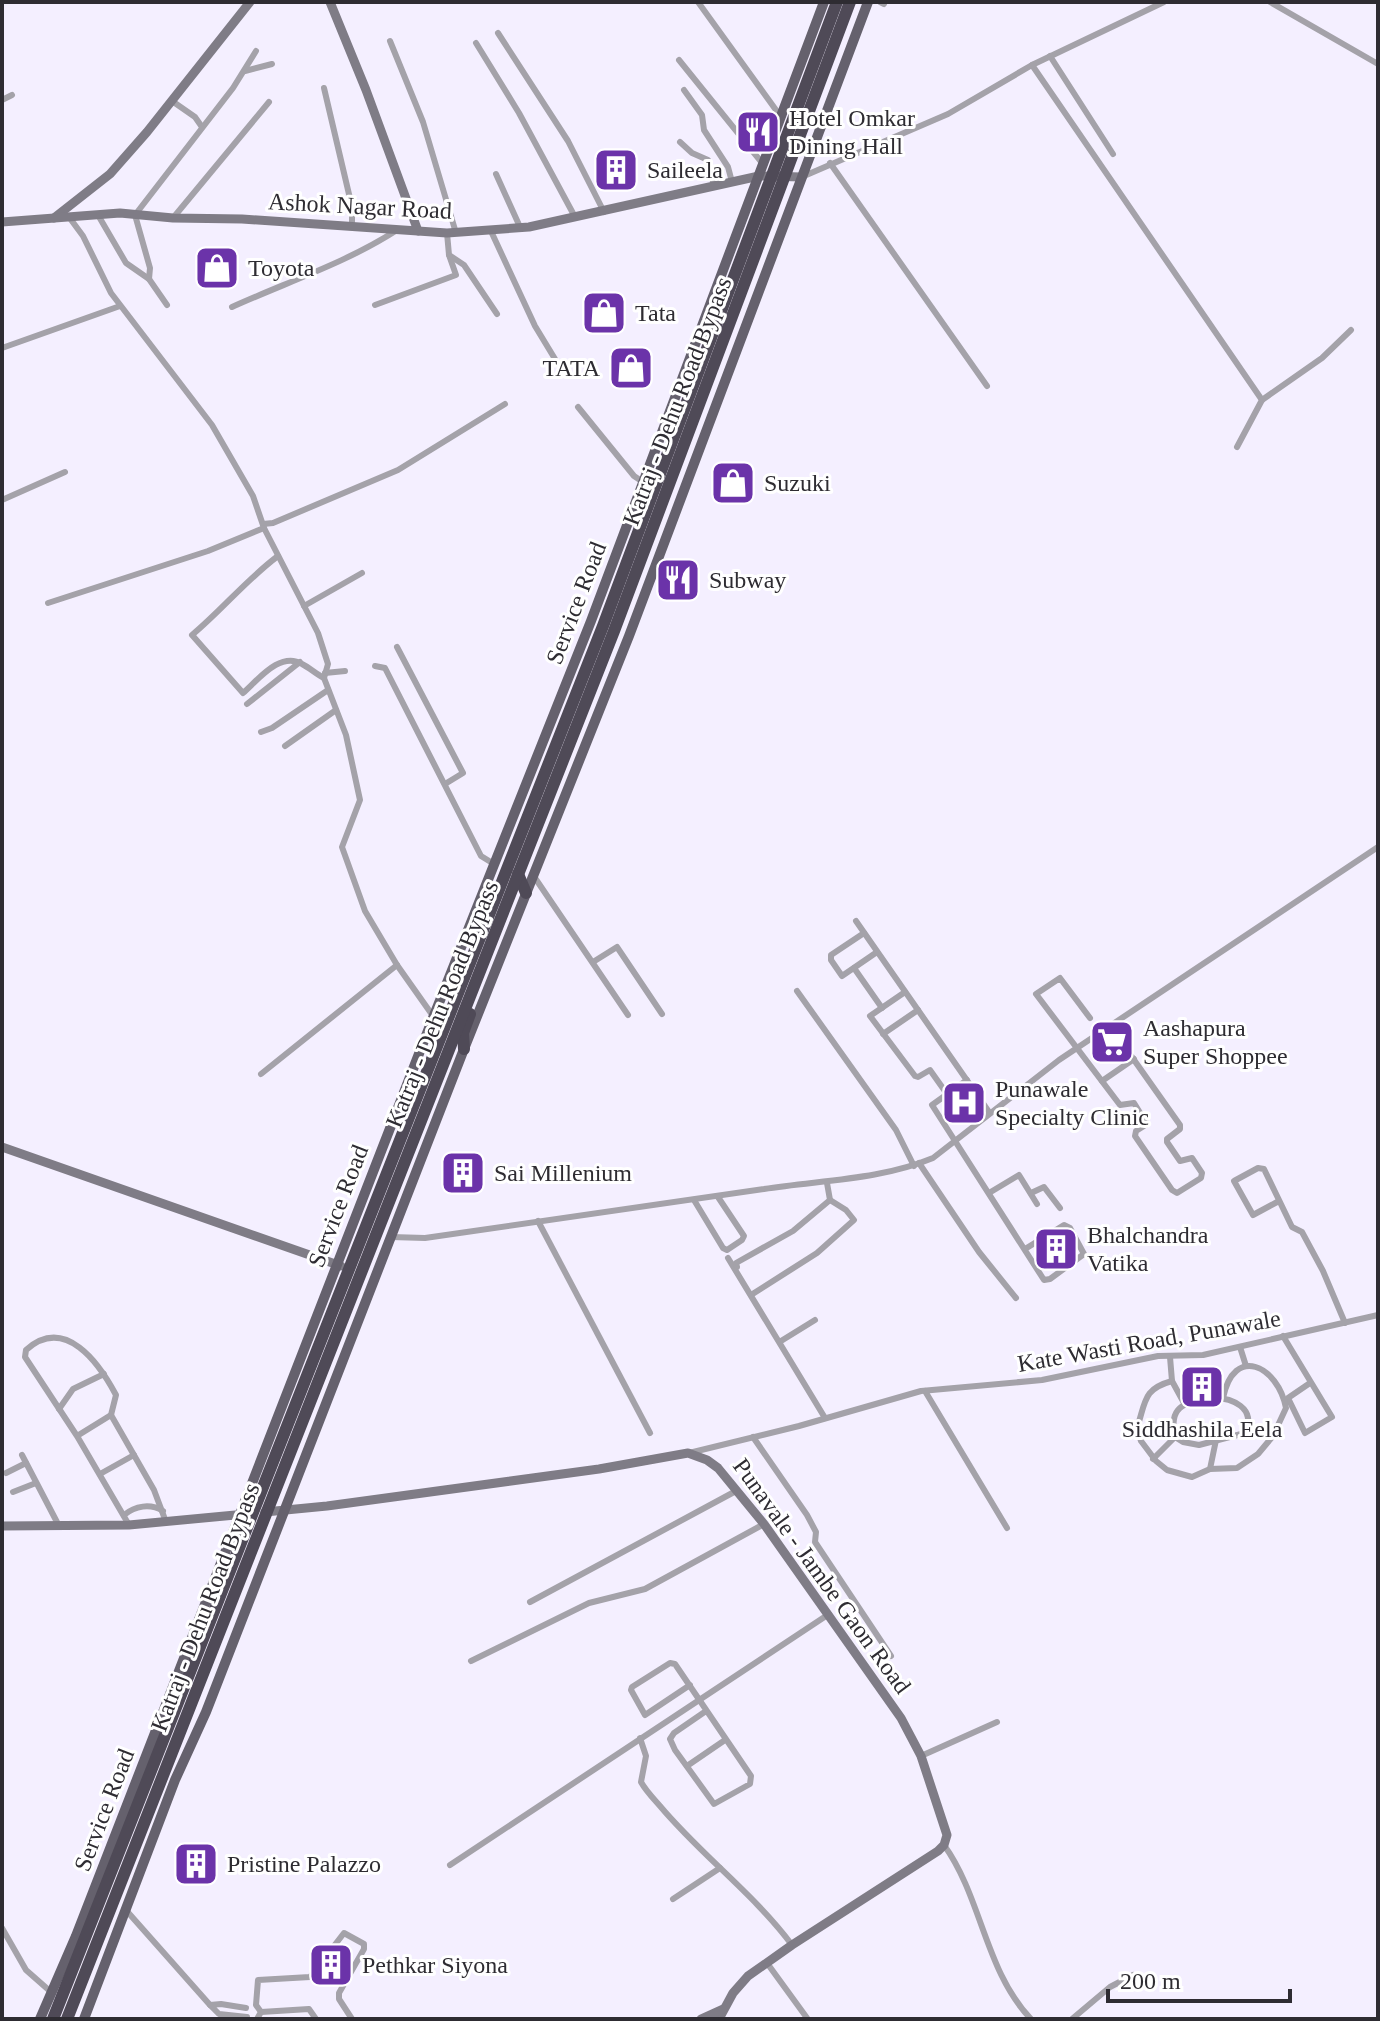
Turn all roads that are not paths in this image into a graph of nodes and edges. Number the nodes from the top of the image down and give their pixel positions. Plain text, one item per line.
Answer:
1 (250, 2) edge
2 (330, 2) edge
3 (698, 2) edge
4 (824, 2) edge
5 (837, 2) edge
6 (850, 2) edge
7 (868, 2) edge
8 (1164, 2) edge
9 (1270, 2) edge
10 (498, 33) dead end
11 (390, 41) dead end
12 (476, 43) dead end
13 (256, 51) dead end
14 (1050, 56) junction
15 (679, 60) dead end
16 (272, 64) dead end
17 (1378, 64) edge
18 (1032, 65) junction
19 (245, 71) junction
20 (324, 88) dead end
21 (684, 90) dead end
22 (12, 95) dead end
23 (2, 100) edge
24 (172, 101) junction
25 (269, 102) dead end
26 (781, 117) junction
27 (202, 127) junction
28 (680, 142) dead end
29 (1113, 154) dead end
30 (830, 163) junction
31 (769, 166) junction
32 (496, 174) dead end
33 (802, 177) junction
34 (764, 180) junction
35 (732, 182) junction
36 (714, 186) junction
37 (604, 212) junction
38 (98, 215) junction
39 (135, 215) junction
40 (69, 217) junction
41 (575, 217) junction
42 (173, 218) junction
43 (53, 219) junction
44 (2, 222) edge
45 (352, 226) junction
46 (520, 227) junction
47 (490, 229) junction
48 (397, 230) junction
49 (418, 231) junction
50 (451, 233) junction
51 (449, 255) junction
52 (149, 279) junction
53 (167, 305) dead end
54 (375, 305) dead end
55 (120, 306) junction
56 (232, 307) dead end
57 (497, 314) dead end
58 (1351, 330) dead end
59 (2, 348) edge
60 (555, 359) dead end
61 (987, 386) dead end
62 (1262, 400) junction
63 (505, 404) dead end
64 (578, 407) dead end
65 (1237, 447) dead end
66 (65, 472) dead end
67 (671, 481) junction
68 (643, 482) junction
69 (684, 488) junction
70 (2, 500) edge
71 (264, 526) junction
72 (278, 556) junction
73 (362, 573) dead end
74 (48, 603) dead end
75 (304, 606) junction
76 (397, 647) dead end
77 (300, 662) junction
78 (375, 666) dead end
79 (345, 671) dead end
80 (324, 676) junction
81 (328, 690) junction
82 (247, 704) dead end
83 (558, 705) junction
84 (336, 710) junction
85 (566, 718) junction
86 (261, 732) dead end
87 (285, 746) dead end
88 (445, 784) junction
89 (1378, 847) edge
90 (494, 864) junction
91 (518, 874) junction
92 (533, 875) junction
93 (526, 893) junction
94 (856, 921) dead end
95 (494, 932) junction
96 (864, 933) junction
97 (509, 936) junction
98 (877, 952) junction
99 (593, 962) junction
100 (397, 965) junction
101 (854, 968) junction
102 (478, 973) junction
103 (797, 991) dead end
104 (905, 992) junction
105 (882, 1008) junction
106 (918, 1010) junction
107 (662, 1014) dead end
108 (628, 1015) dead end
109 (433, 1016) junction
110 (1090, 1018) dead end
111 (1110, 1026) junction
112 (883, 1034) junction
113 (1077, 1048) junction
114 (464, 1049) junction
115 (1134, 1059) junction
116 (261, 1074) dead end
117 (967, 1080) junction
118 (1102, 1081) junction
119 (947, 1094) junction
120 (989, 1112) junction
121 (955, 1139) junction
122 (2, 1147) edge
123 (916, 1164) junction
124 (827, 1183) junction
125 (989, 1193) junction
126 (1031, 1193) junction
127 (718, 1197) junction
128 (694, 1200) junction
129 (830, 1200) junction
130 (1279, 1201) junction
131 (1037, 1204) dead end
132 (1060, 1208) dead end
133 (538, 1221) junction
134 (391, 1237) junction
135 (1025, 1249) junction
136 (728, 1258) dead end
137 (342, 1266) junction
138 (753, 1294) junction
139 (1016, 1298) dead end
140 (1378, 1315) edge
141 (815, 1320) dead end
142 (1345, 1323) junction
143 (1283, 1336) junction
144 (781, 1341) junction
145 (1240, 1347) junction
146 (1170, 1357) junction
147 (1246, 1366) junction
148 (104, 1374) junction
149 (1172, 1381) junction
150 (1310, 1383) junction
151 (925, 1391) junction
152 (1223, 1398) junction
153 (1184, 1403) junction
154 (59, 1409) junction
155 (111, 1415) junction
156 (825, 1418) junction
157 (650, 1433) dead end
158 (77, 1436) junction
159 (753, 1437) junction
160 (1175, 1437) junction
161 (1216, 1440) junction
162 (688, 1453) junction
163 (22, 1455) dead end
164 (134, 1455) junction
165 (1153, 1459) junction
166 (26, 1463) junction
167 (1210, 1469) junction
168 (6, 1473) dead end
169 (100, 1474) junction
170 (36, 1483) junction
171 (736, 1491) junction
172 (13, 1492) dead end
173 (286, 1509) junction
174 (163, 1511) junction
175 (124, 1515) junction
176 (249, 1520) junction
177 (166, 1522) junction
178 (764, 1524) junction
179 (129, 1525) junction
180 (2, 1526) edge
181 (59, 1526) junction
182 (1007, 1528) dead end
183 (530, 1602) dead end
184 (829, 1614) junction
185 (891, 1656) dead end
186 (471, 1661) dead end
187 (690, 1685) junction
188 (698, 1700) junction
189 (706, 1711) junction
190 (997, 1722) dead end
191 (640, 1738) junction
192 (725, 1740) junction
193 (921, 1756) junction
194 (687, 1766) junction
195 (944, 1845) junction
196 (450, 1865) dead end
197 (720, 1868) junction
198 (673, 1899) dead end
199 (125, 1908) junction
200 (2, 1928) edge
201 (792, 1945) junction
202 (92, 1955) junction
203 (106, 1960) junction
204 (767, 1963) junction
205 (1133, 1975) dead end
206 (51, 1992) junction
207 (210, 2005) junction
208 (246, 2008) junction
209 (721, 2014) edge
210 (258, 2015) edge
211 (248, 2018) edge
212 (807, 2018) edge
213 (40, 2019) edge
214 (53, 2019) edge
215 (67, 2019) edge
216 (84, 2019) edge
217 (316, 2019) edge
218 (352, 2019) edge
219 (701, 2019) edge
220 (1031, 2019) edge
221 (1072, 2019) edge

1 - 24 street
2 - 49 street
3 - 26 street
4 - 26 main road
5 - 31 highway, Katraj - Dehu Road Bypass
6 - 67 highway, Katraj - Dehu Road Bypass
7 - 33 main road
8 - 14 street
9 - 17 street
10 - 37 street
11 - 50 street
12 - 41 street
13 - 19 street
14 - 18 street
14 - 29 street
15 - 31 street
16 - 19 street
18 - 30 street
18 - 62 street
19 - 27 street
20 - 45 street
21 - 35 street
22 - 23 street
24 - 27 street
24 - 43 street
25 - 42 street
26 - 31 main road
27 - 39 street
28 - 36 street
30 - 33 street
30 - 61 street
31 - 34 highway, Katraj - Dehu Road Bypass
32 - 46 street
33 - 34 street, Ashok Nagar Road
33 - 69 main road
34 - 35 street, Ashok Nagar Road
34 - 68 main road, Service Road
34 - 85 highway, Katraj - Dehu Road Bypass
35 - 36 street, Ashok Nagar Road
36 - 37 street, Ashok Nagar Road
37 - 41 street, Ashok Nagar Road
38 - 39 street, Ashok Nagar Road
38 - 40 street, Ashok Nagar Road
38 - 52 street
39 - 42 street, Ashok Nagar Road
39 - 52 street
40 - 43 street, Ashok Nagar Road
40 - 55 street
41 - 46 street, Ashok Nagar Road
42 - 45 street, Ashok Nagar Road
43 - 44 street, Ashok Nagar Road
45 - 48 street, Ashok Nagar Road
46 - 47 street, Ashok Nagar Road
47 - 50 street, Ashok Nagar Road
47 - 60 street
48 - 49 street, Ashok Nagar Road
48 - 56 street
49 - 50 street, Ashok Nagar Road
50 - 51 street
51 - 54 street
51 - 57 street
52 - 53 street
55 - 59 street
55 - 71 street
58 - 62 street
62 - 65 street
63 - 71 street
64 - 68 street
66 - 70 street
67 - 69 highway
67 - 91 highway, Katraj - Dehu Road Bypass
68 - 83 main road, Service Road
69 - 92 main road
71 - 72 street
71 - 74 street
72 - 75 street
72 - 77 street
73 - 75 street
75 - 80 street
76 - 88 street
77 - 80 street
77 - 82 street
78 - 88 street
79 - 80 street
80 - 81 street
81 - 84 street
81 - 86 street
83 - 85 highway
83 - 90 main road, Service Road
84 - 87 street
84 - 100 street
85 - 137 highway, Katraj - Dehu Road Bypass
88 - 90 street
89 - 111 street
90 - 109 main road, Service Road
91 - 93 highway
91 - 95 highway, Katraj - Dehu Road Bypass
92 - 93 main road
92 - 99 street
93 - 97 main road
94 - 96 street
95 - 97 highway
95 - 102 highway, Katraj - Dehu Road Bypass
96 - 98 street
96 - 101 street
97 - 114 main road
98 - 101 street
98 - 104 street
99 - 107 street
99 - 108 street
100 - 109 street
100 - 116 street
101 - 105 street
102 - 114 highway
102 - 176 highway, Katraj - Dehu Road Bypass
103 - 123 street
104 - 105 street
104 - 106 street
105 - 112 street
106 - 112 street
106 - 117 street
109 - 137 main road, Service Road
110 - 113 street
111 - 113 street
111 - 115 street
112 - 119 street
113 - 118 street
113 - 120 street
114 - 134 main road
115 - 118 street
115 - 118 street
117 - 119 street
117 - 120 street
119 - 121 street
120 - 121 street
121 - 123 street
121 - 125 street
122 - 137 street
123 - 124 street
123 - 139 street
124 - 127 street
124 - 129 street
125 - 126 street
125 - 135 street
126 - 131 street
126 - 132 street
127 - 128 street
127 - 128 street
128 - 133 street
129 - 138 street
129 - 138 street
130 - 130 street
130 - 142 street
133 - 134 street
133 - 157 street
134 - 173 main road
135 - 135 street
136 - 138 street
137 - 176 main road, Service Road
137 - 176 highway, Katraj - Dehu Road Bypass
138 - 144 street
140 - 142 street, Kate Wasti Road, Punawale
141 - 144 street
142 - 143 street, Kate Wasti Road, Punawale
143 - 145 street, Kate Wasti Road, Punawale
143 - 150 street
144 - 156 street
145 - 146 street, Kate Wasti Road, Punawale
145 - 147 street
146 - 149 street
146 - 151 street, Kate Wasti Road, Punawale
147 - 152 street
147 - 167 street
148 - 154 street
148 - 154 street
148 - 155 street
149 - 153 street
149 - 165 street
150 - 150 street
151 - 156 street, Kate Wasti Road, Punawale
151 - 182 street
152 - 153 street
152 - 161 street
153 - 160 street
154 - 158 street
155 - 158 street
155 - 164 street
156 - 159 street, Kate Wasti Road, Punawale
158 - 169 street
159 - 162 street, Kate Wasti Road, Punawale
159 - 185 street
160 - 161 street
160 - 165 street
161 - 167 street
162 - 171 street, Punavale - Jambe Gaon Road
162 - 173 street
163 - 166 street
164 - 169 street
164 - 174 street
165 - 167 street
166 - 168 street
166 - 170 street
169 - 175 street
170 - 172 street
170 - 181 street
171 - 178 street, Punavale - Jambe Gaon Road
171 - 183 street
173 - 176 street
173 - 199 main road
174 - 175 street
174 - 177 street
175 - 179 street
176 - 177 street
176 - 202 highway, Katraj - Dehu Road Bypass
176 - 206 main road, Service Road
176 - 214 highway, Katraj - Dehu Road Bypass
177 - 179 street
178 - 184 street, Punavale - Jambe Gaon Road
178 - 186 street
179 - 181 street
180 - 181 street
184 - 188 street
184 - 193 street, Punavale - Jambe Gaon Road
187 - 187 street
187 - 188 street
188 - 189 street
188 - 191 street
189 - 192 street
189 - 194 street
190 - 193 street
191 - 196 street
191 - 197 street
192 - 194 street
192 - 194 street
193 - 195 street, Punavale - Jambe Gaon Road
195 - 201 street
195 - 220 street
197 - 198 street
197 - 201 street
199 - 203 main road
199 - 207 street
200 - 206 street
201 - 204 street
202 - 203 highway
202 - 215 highway, Katraj - Dehu Road Bypass
203 - 216 main road
204 - 209 street
204 - 212 street
205 - 221 street
206 - 213 main road, Service Road
207 - 208 street
207 - 211 street
208 - 210 street
208 - 211 street
209 - 219 street
210 - 217 street
210 - 218 street

